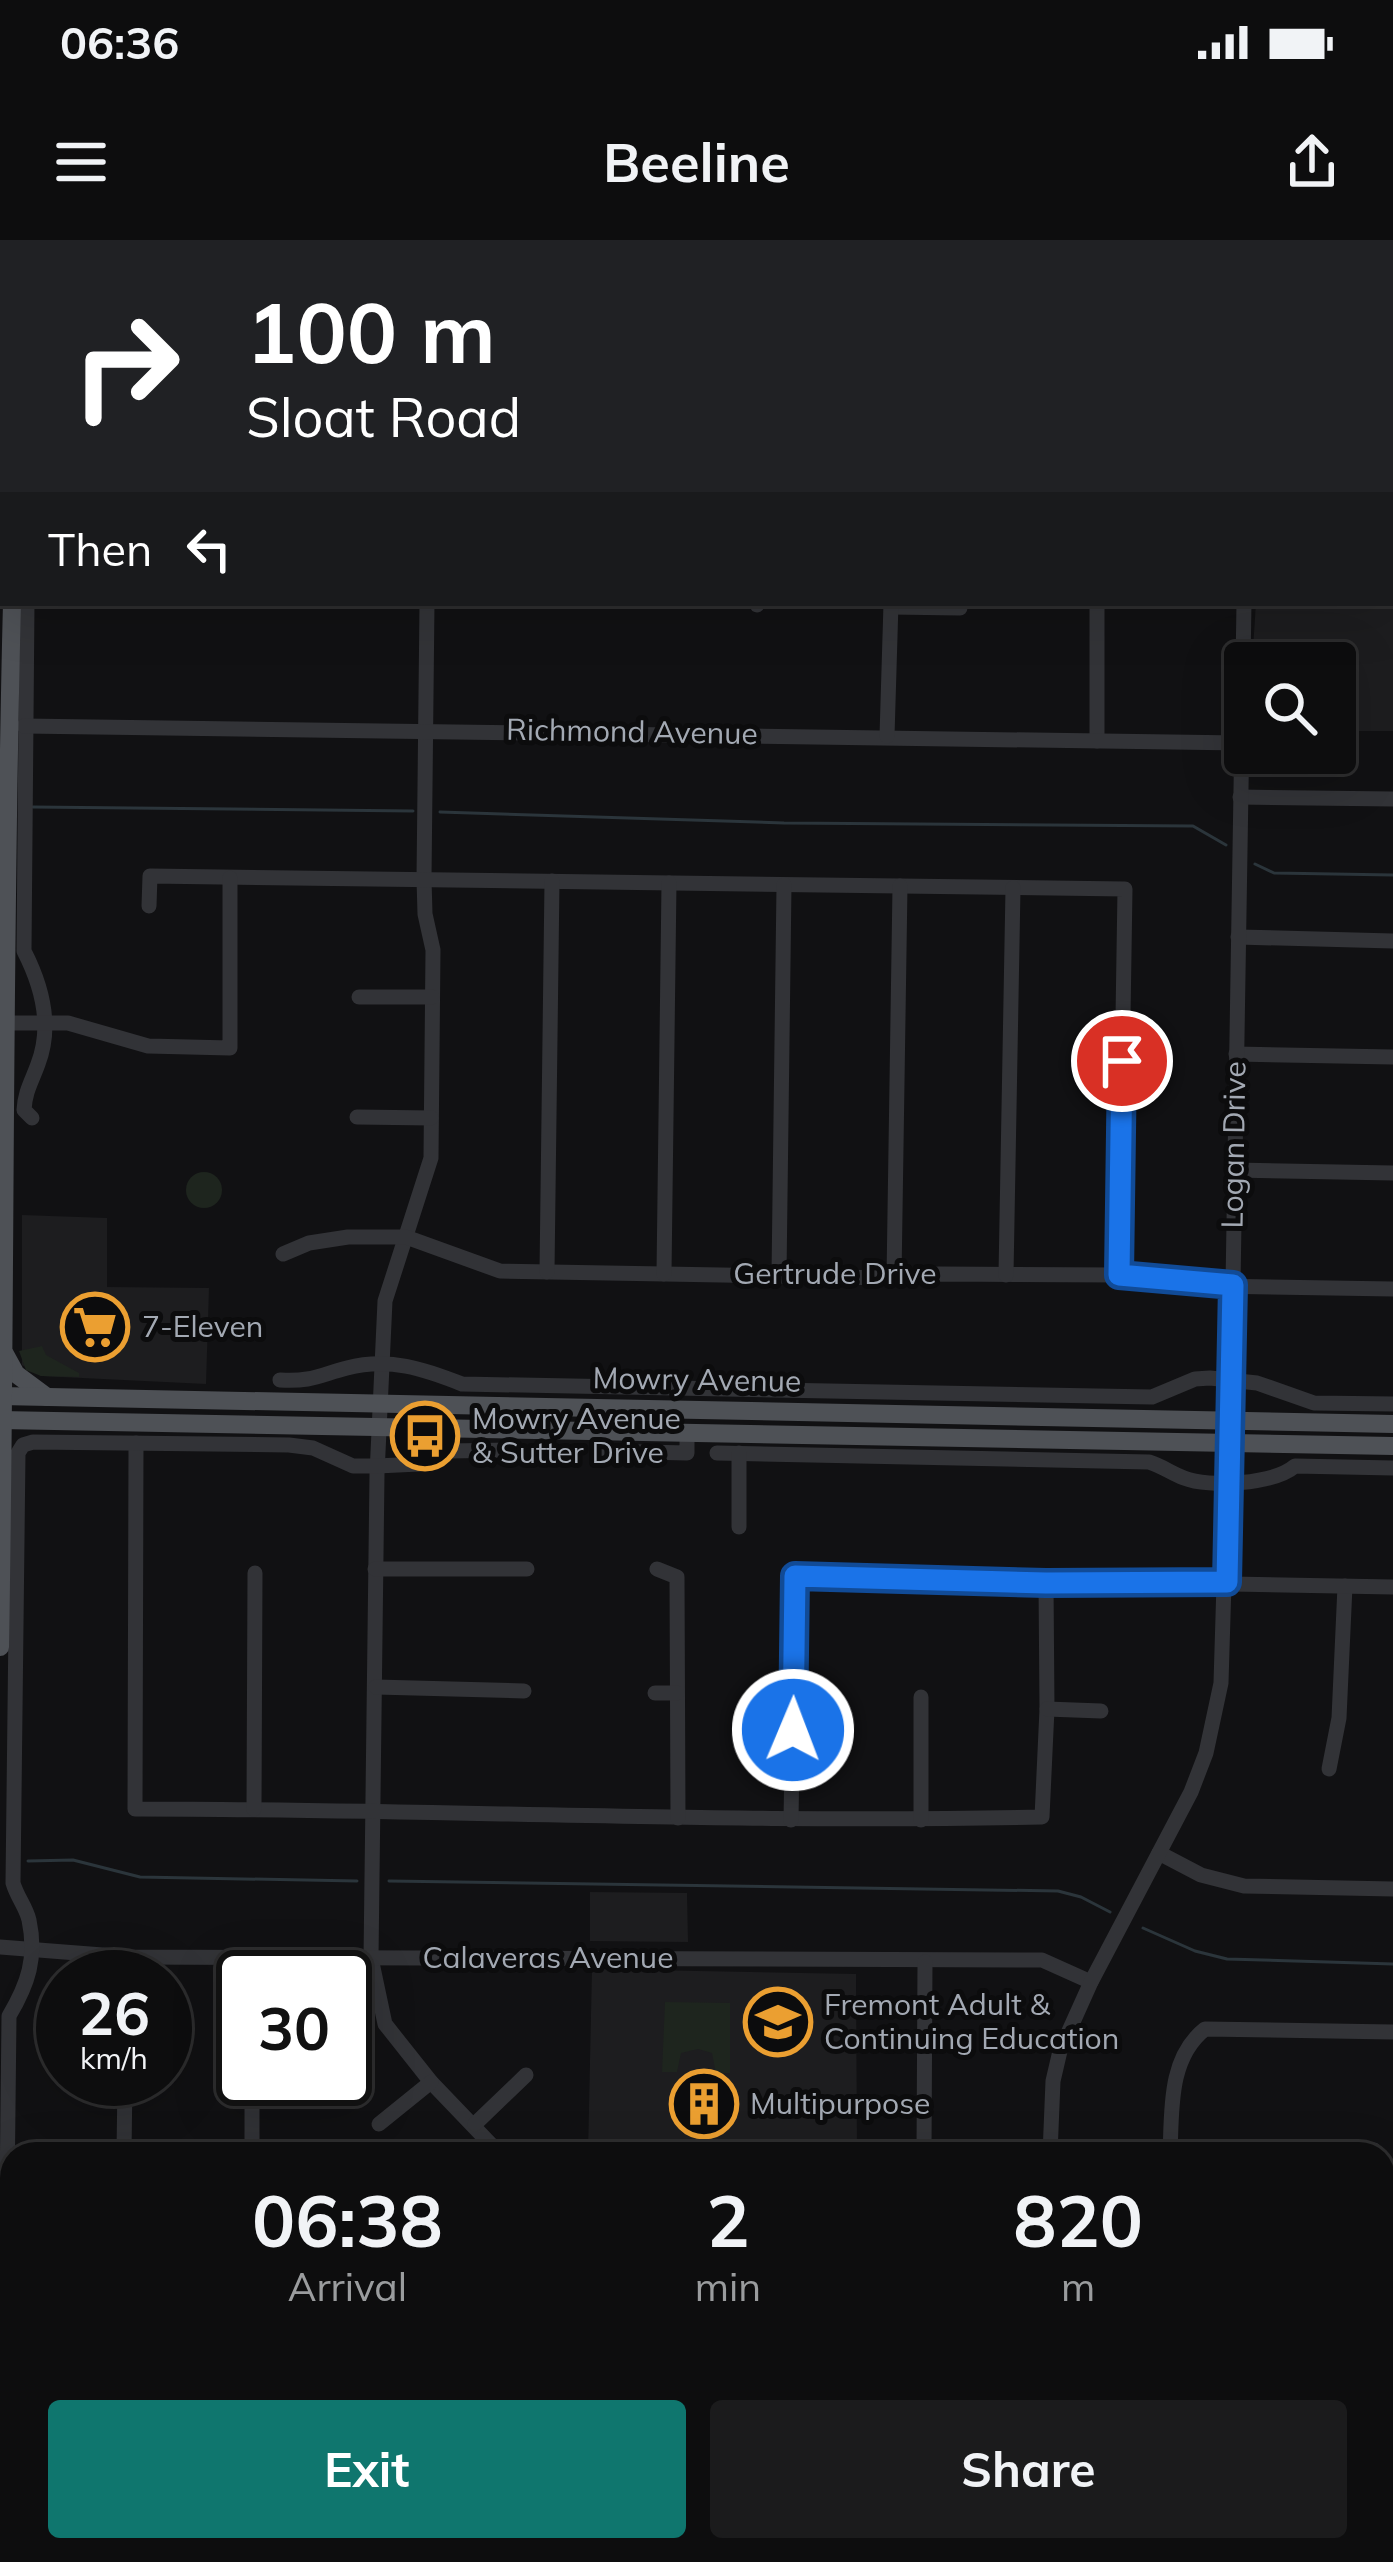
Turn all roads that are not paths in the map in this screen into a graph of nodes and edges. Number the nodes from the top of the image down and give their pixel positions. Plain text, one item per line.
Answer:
1 (0, 240) edge
2 (0, 302) edge
3 (12, 606) edge
4 (27, 606) edge
5 (427, 606) edge
6 (891, 606) edge
7 (914, 606) edge
8 (1097, 606) edge
9 (1244, 606) edge
10 (960, 608) dead end
11 (1243, 642) edge
12 (24, 726) junction
13 (424, 728) junction
14 (887, 736) junction
15 (1097, 741) junction
16 (1224, 742) edge
17 (1240, 774) edge
18 (1240, 797) junction
19 (1393, 800) edge
20 (230, 878) junction
21 (424, 879) junction
22 (552, 881) junction
23 (669, 883) junction
24 (784, 885) junction
25 (900, 886) junction
26 (1013, 888) junction
27 (149, 906) dead end
28 (1238, 938) junction
29 (1393, 941) edge
30 (359, 997) dead end
31 (433, 997) junction
32 (43, 1020) junction
33 (1, 1023) edge
34 (1236, 1054) junction
35 (1393, 1057) edge
36 (32, 1118) dead end
37 (357, 1118) dead end
38 (431, 1118) junction
39 (1234, 1170) junction
40 (1393, 1173) edge
41 (406, 1237) junction
42 (284, 1254) dead end
43 (547, 1272) junction
44 (664, 1274) junction
45 (779, 1275) junction
46 (1006, 1275) junction
47 (1119, 1275) junction
48 (894, 1278) junction
49 (1233, 1285) junction
50 (1393, 1289) edge
51 (4, 1352) junction
52 (385, 1363) junction
53 (280, 1380) dead end
54 (1229, 1380) junction
55 (2, 1396) edge
56 (46, 1397) junction
57 (379, 1403) junction
58 (1393, 1404) edge
59 (1229, 1419) junction
60 (2, 1420) edge
61 (1393, 1424) edge
62 (378, 1427) junction
63 (136, 1443) junction
64 (1229, 1443) junction
65 (1393, 1446) edge
66 (515, 1450) dead end
67 (717, 1453) dead end
68 (740, 1453) junction
69 (377, 1466) junction
70 (1393, 1468) edge
71 (1228, 1481) junction
72 (739, 1527) dead end
73 (375, 1569) junction
74 (526, 1569) dead end
75 (657, 1569) dead end
76 (255, 1573) dead end
77 (1227, 1582) junction
78 (1046, 1583) junction
79 (1345, 1586) junction
80 (1393, 1587) edge
81 (0, 1647) edge
82 (376, 1687) junction
83 (524, 1691) dead end
84 (655, 1693) dead end
85 (677, 1693) junction
86 (922, 1696) dead end
87 (1047, 1709) junction
88 (1101, 1711) dead end
89 (1329, 1769) dead end
90 (254, 1809) junction
91 (375, 1812) junction
92 (678, 1818) junction
93 (791, 1820) junction
94 (921, 1820) junction
95 (1159, 1853) junction
96 (1393, 1889) edge
97 (0, 1947) edge
98 (31, 1950) junction
99 (36, 1950) edge
100 (371, 1950) edge
101 (372, 1958) edge
102 (926, 1962) junction
103 (372, 1963) edge
104 (1091, 1982) junction
105 (1393, 2032) edge
106 (526, 2075) dead end
107 (431, 2082) junction
108 (125, 2106) edge
109 (252, 2106) edge
110 (379, 2124) dead end
111 (475, 2124) junction
112 (9, 2142) edge
113 (124, 2142) edge
114 (253, 2142) edge
115 (490, 2142) edge
116 (924, 2142) edge
117 (1051, 2142) edge
118 (1171, 2142) edge

1 - 2 main road
3 - 33 main road
4 - 12 street
5 - 13 street
6 - 14 street
7 - 10 street
8 - 15 street
9 - 11 street, Logan Drive
12 - 13 street, Richmond Avenue
12 - 32 street
13 - 14 street, Richmond Avenue
13 - 21 street
14 - 15 street, Richmond Avenue
15 - 16 street, Richmond Avenue
17 - 18 street, Logan Drive
18 - 19 street
18 - 28 street, Logan Drive
20 - 21 street
20 - 27 street
20 - 32 street
21 - 22 street
21 - 31 street
22 - 23 street
22 - 43 street
23 - 24 street
23 - 44 street
24 - 25 street
24 - 45 street
25 - 26 street
25 - 48 street
26 - 46 street
26 - 47 street
28 - 29 street
28 - 34 street, Logan Drive
30 - 31 street
31 - 38 street
32 - 33 street
32 - 36 street
33 - 51 main road
34 - 35 street
34 - 39 street, Logan Drive
37 - 38 street
38 - 41 street
39 - 40 street
39 - 49 street, Logan Drive
41 - 42 street, Gertrude Drive
41 - 43 street, Gertrude Drive
41 - 52 street
43 - 44 street, Gertrude Drive
44 - 45 street, Gertrude Drive
45 - 48 street, Gertrude Drive
46 - 47 street, Gertrude Drive
46 - 48 street, Gertrude Drive
47 - 49 street, Gertrude Drive
49 - 50 street, Gertrude Drive
49 - 54 street, Logan Drive
51 - 55 main road
51 - 56 main road
52 - 53 street, Mowry Avenue
52 - 54 street, Mowry Avenue
52 - 57 street
54 - 58 street, Mowry Avenue
54 - 59 street, Logan Drive
55 - 56 main road, Mowry Avenue
55 - 60 main road
56 - 57 main road, Mowry Avenue
57 - 59 main road, Mowry Avenue
57 - 62 street
59 - 61 main road, Mowry Avenue
59 - 64 street, Logan Drive
60 - 62 main road, Mowry Avenue
60 - 81 main road
62 - 64 main road, Mowry Avenue
62 - 69 street
63 - 69 street
63 - 90 street
63 - 98 street
64 - 65 main road, Mowry Avenue
64 - 71 street, Logan Drive
66 - 69 street
67 - 68 street
68 - 71 street
68 - 72 street
69 - 73 street
70 - 71 street
71 - 77 street, Logan Drive
73 - 74 street
73 - 82 street
75 - 85 street
76 - 90 street
77 - 78 street
77 - 79 street
77 - 95 street, Logan Drive
78 - 87 street
78 - 93 street
79 - 80 street
79 - 89 street
82 - 83 street
82 - 91 street
84 - 85 street
85 - 92 street
86 - 94 street
87 - 88 street
87 - 94 street
90 - 91 street
91 - 92 street
91 - 100 street
92 - 93 street
93 - 94 street
95 - 96 street
95 - 104 street, Logan Drive
97 - 98 street, Calaveras Avenue
98 - 99 street, Calaveras Avenue
98 - 112 street
101 - 102 street, Calaveras Avenue
102 - 104 street, Calaveras Avenue
102 - 116 street
103 - 107 street
104 - 117 street, Logan Drive
105 - 118 street
106 - 111 street
107 - 110 street
107 - 111 street
108 - 113 street
109 - 114 street
111 - 115 street

